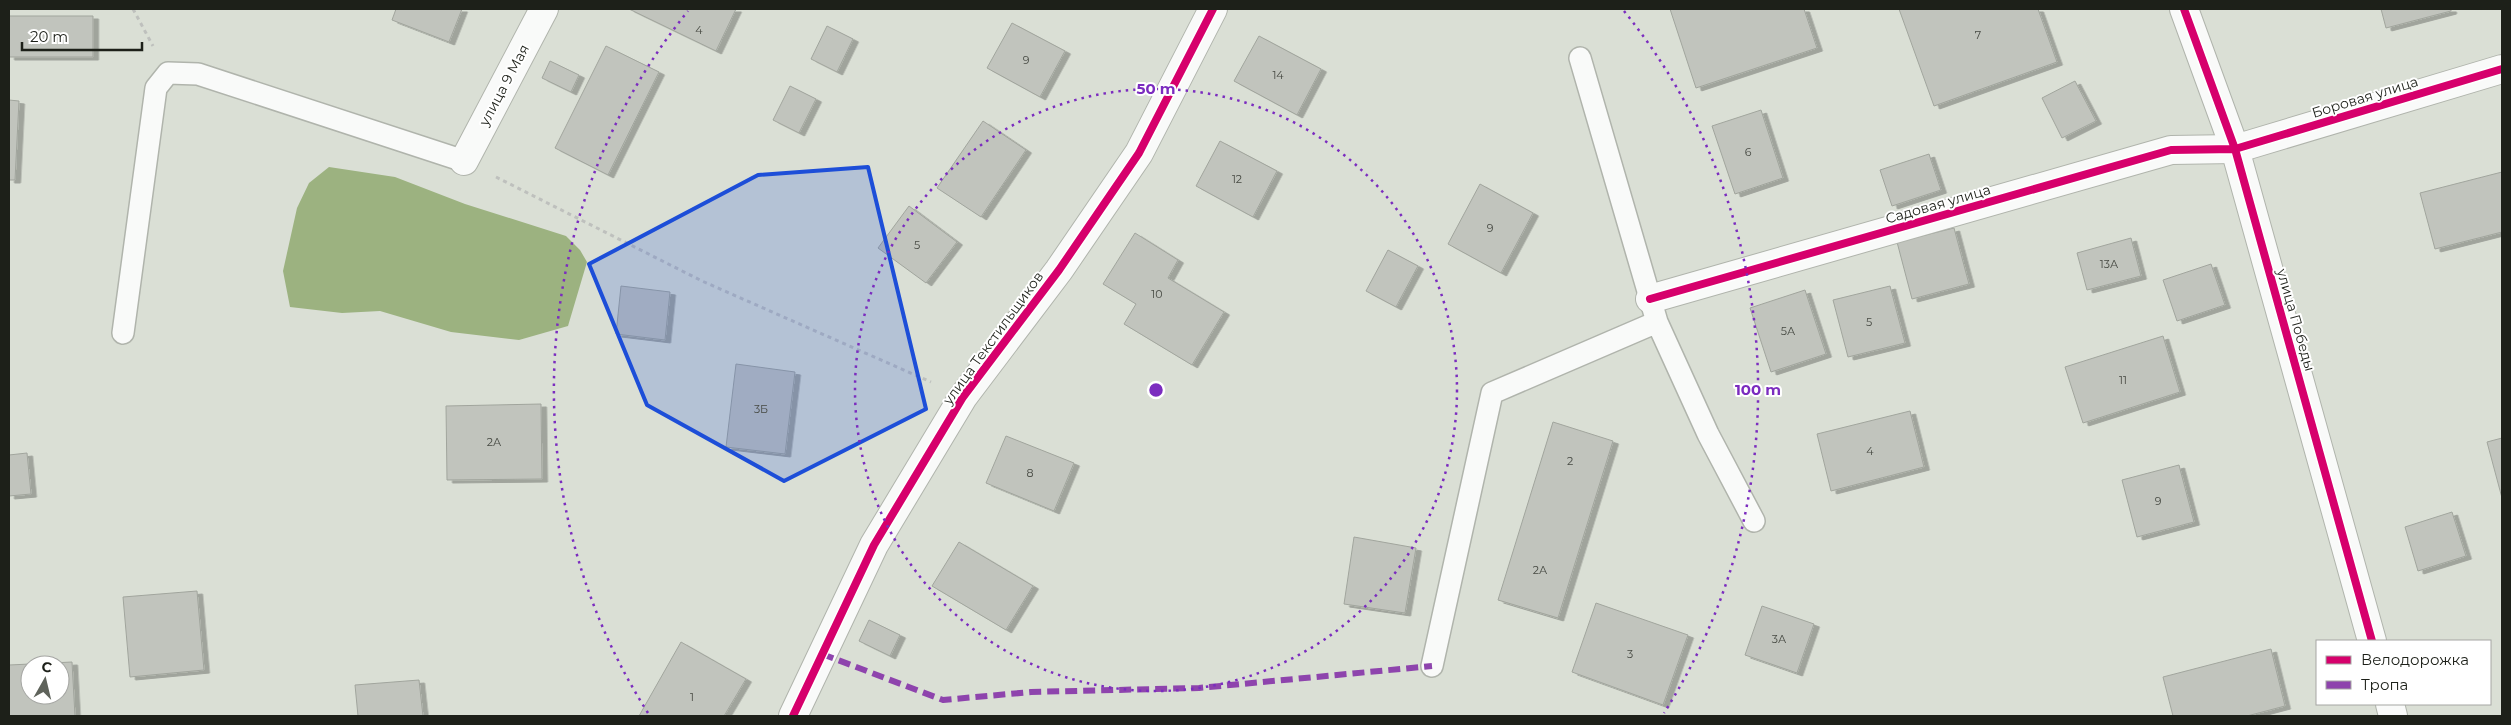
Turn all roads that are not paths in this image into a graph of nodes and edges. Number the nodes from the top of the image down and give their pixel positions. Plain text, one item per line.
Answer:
1 (544, 9) edge
2 (1214, 9) edge
3 (2184, 9) edge
4 (1580, 58) dead end
5 (2502, 69) edge
6 (2235, 149) junction
7 (464, 161) joint
8 (1654, 310) junction
9 (123, 333) dead end
10 (1754, 521) dead end
11 (2372, 640) edge
12 (1432, 666) dead end
13 (793, 716) edge

1 - 7 street, улица 9 Мая
2 - 13 street, улица Текстильщиков
3 - 6 street, улица Победы
4 - 8 lane
5 - 6 street, Боровая улица
6 - 8 street, Садовая улица
6 - 11 street, улица Победы
7 - 9 lane
8 - 10 lane
8 - 12 lane

